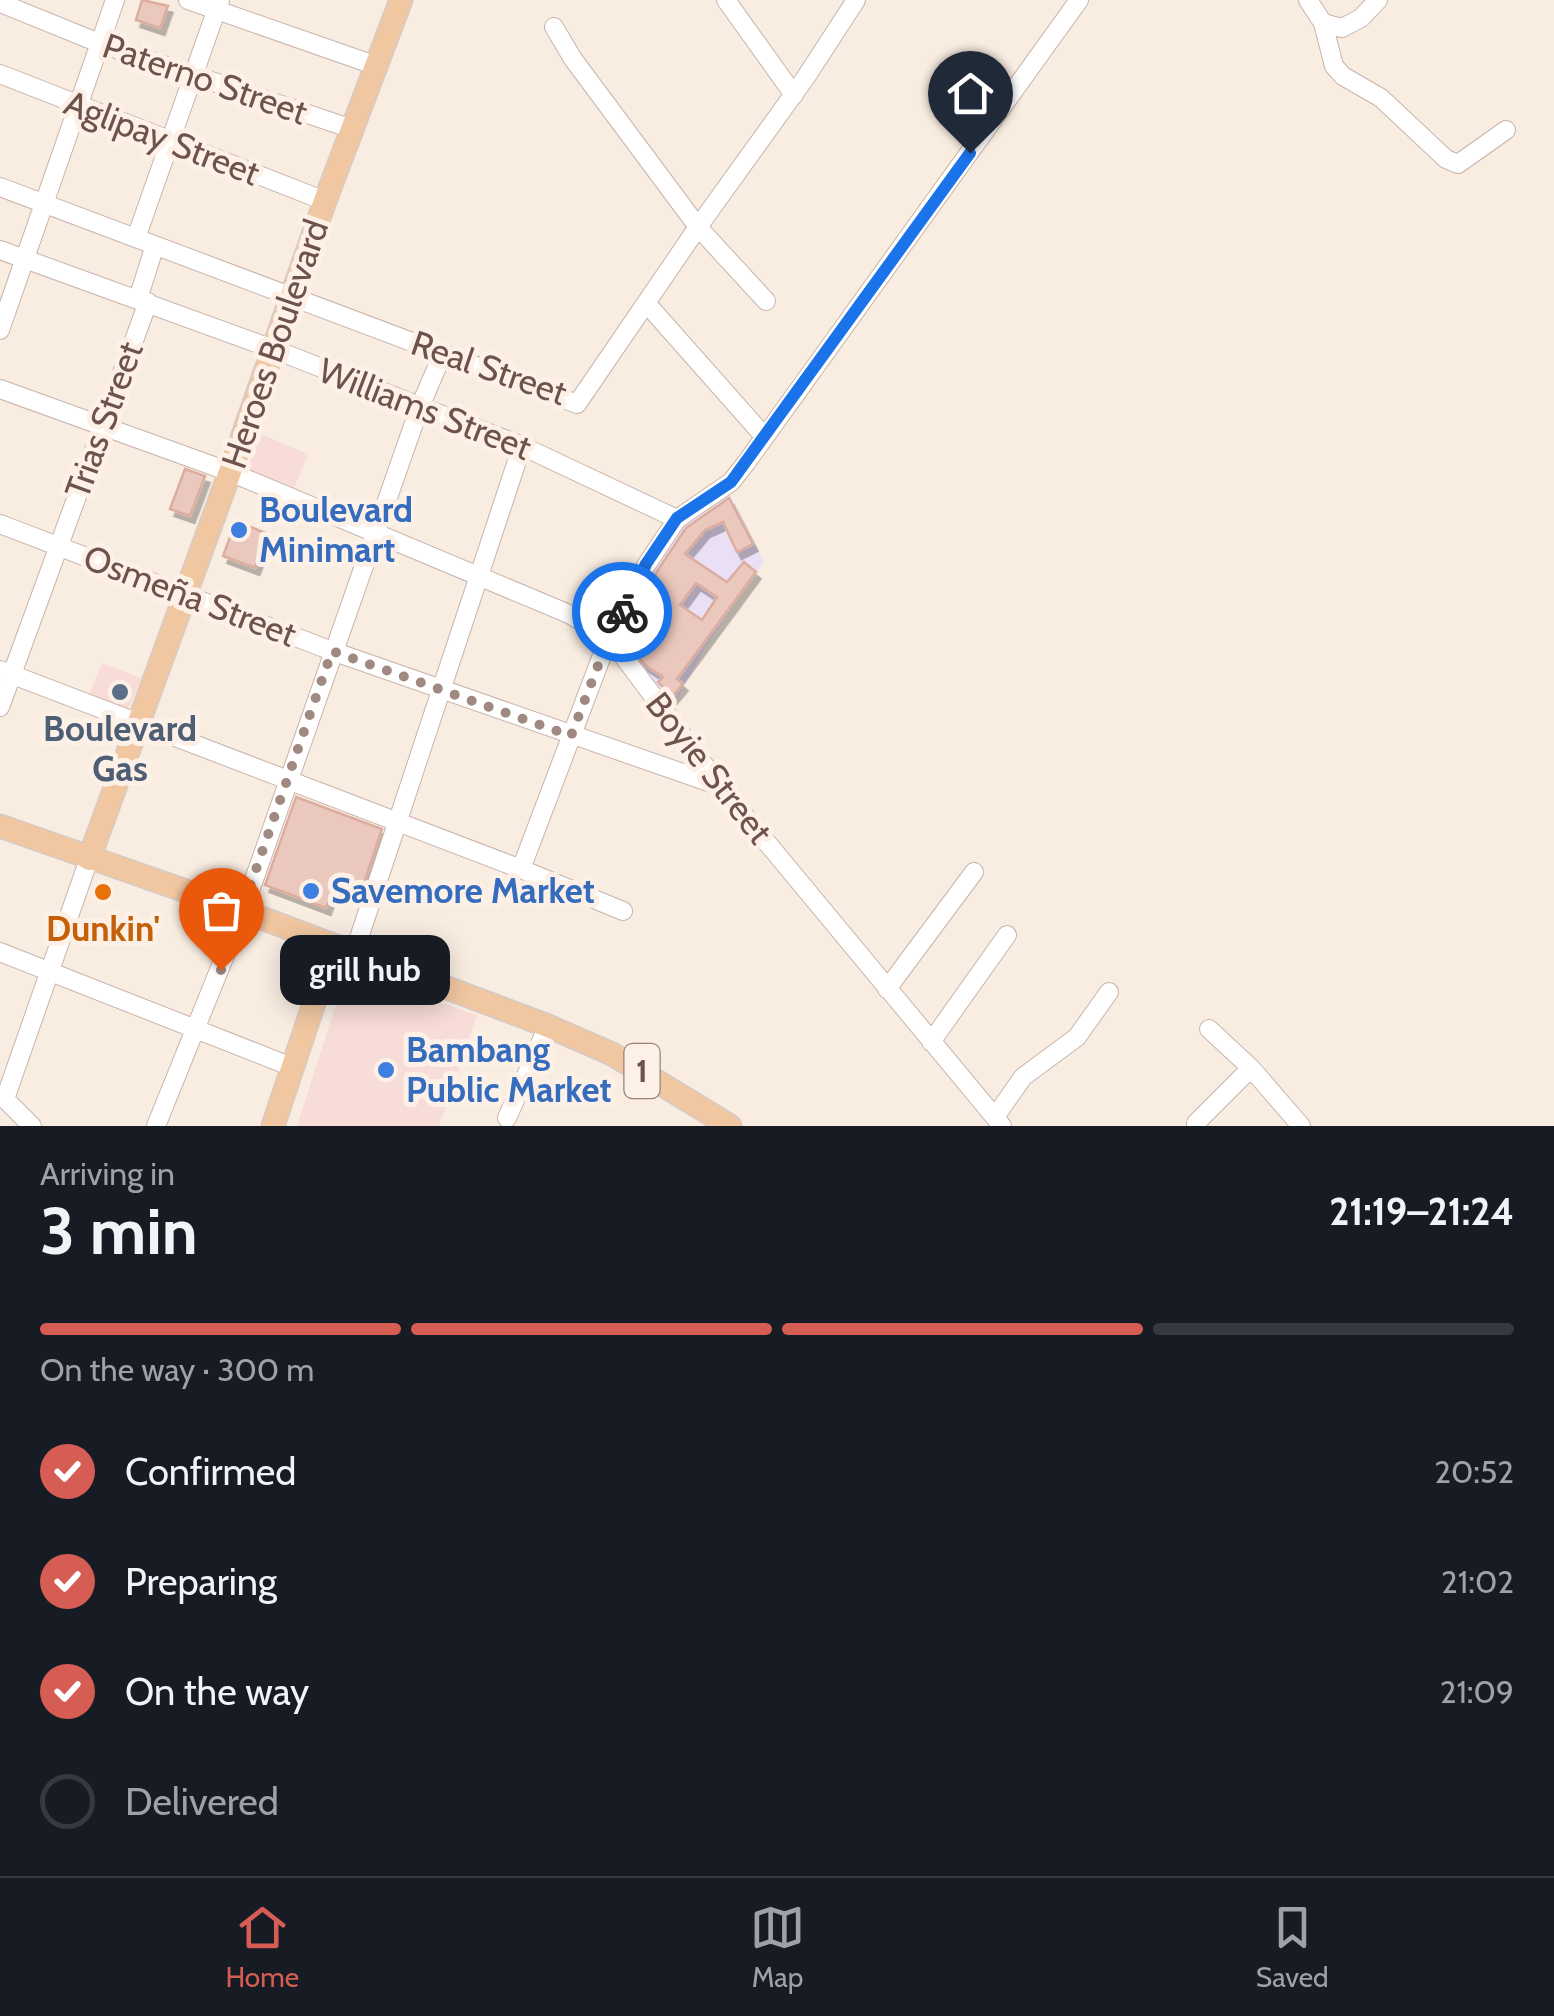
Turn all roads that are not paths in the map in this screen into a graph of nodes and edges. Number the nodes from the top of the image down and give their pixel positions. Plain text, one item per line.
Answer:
1 (115, 0) edge
2 (188, 0) edge
3 (402, 0) edge
4 (726, 0) edge
5 (856, 0) edge
6 (1080, 0) edge
7 (1308, 0) edge
8 (1378, 0) edge
9 (2, 4) edge
10 (219, 5) edge
11 (1322, 23) junction
12 (554, 27) dead end
13 (99, 43) junction
14 (377, 66) junction
15 (0, 74) edge
16 (194, 74) junction
17 (794, 95) junction
18 (78, 105) junction
19 (352, 130) junction
20 (1506, 130) dead end
21 (169, 142) junction
22 (0, 187) edge
23 (324, 201) junction
24 (46, 204) junction
25 (698, 227) junction
26 (136, 238) junction
27 (155, 244) junction
28 (0, 250) edge
29 (25, 260) junction
30 (291, 297) junction
31 (143, 301) junction
32 (766, 301) dead end
33 (647, 304) junction
34 (0, 330) edge
35 (273, 349) junction
36 (443, 353) junction
37 (0, 389) edge
38 (418, 409) junction
39 (100, 427) junction
40 (763, 435) junction
41 (522, 446) junction
42 (230, 472) junction
43 (677, 518) junction
44 (0, 524) edge
45 (375, 534) junction
46 (58, 546) junction
47 (480, 578) junction
48 (184, 595) junction
49 (609, 637) junction
50 (332, 651) junction
51 (6, 672) edge
52 (440, 688) junction
53 (0, 707) edge
54 (137, 724) junction
55 (571, 736) junction
56 (288, 780) junction
57 (720, 786) junction
58 (399, 822) junction
59 (0, 826) edge
60 (89, 859) junction
61 (521, 869) junction
62 (974, 872) dead end
63 (623, 911) dead end
64 (244, 912) junction
65 (1007, 935) dead end
66 (344, 950) junction
67 (0, 952) edge
68 (48, 972) junction
69 (888, 989) junction
70 (1109, 992) dead end
71 (548, 1026) junction
72 (198, 1029) junction
73 (1209, 1029) dead end
74 (931, 1042) junction
75 (292, 1067) junction
76 (1250, 1068) junction
77 (2, 1098) edge
78 (506, 1118) dead end
79 (998, 1122) edge
80 (1196, 1123) dead end
81 (32, 1126) edge
82 (156, 1126) edge
83 (273, 1126) edge
84 (730, 1126) edge
85 (1301, 1126) edge

1 - 13 street
2 - 10 street
3 - 14 main road, Heroes Boulevard
4 - 17 street
5 - 17 street, Real Street
6 - 40 street
7 - 11 street
8 - 11 street
9 - 13 street, Paterno Street
10 - 14 street
10 - 16 street
11 - 20 street
12 - 25 street
13 - 16 street, Paterno Street
13 - 18 street
14 - 19 main road, Heroes Boulevard
15 - 18 street, Aglipay Street
16 - 19 street, Paterno Street
16 - 21 street
17 - 25 street, Real Street
18 - 21 street, Aglipay Street
18 - 24 street
19 - 23 main road, Heroes Boulevard
21 - 23 street, Aglipay Street
21 - 26 street
22 - 24 street, Real Street
23 - 30 main road, Heroes Boulevard
24 - 26 street, Real Street
24 - 29 street
25 - 32 street
25 - 33 street, Real Street
26 - 27 street, Real Street
27 - 30 street, Real Street
27 - 31 street, Trias Street
28 - 29 street, Williams Street
29 - 31 street, Williams Street
29 - 34 street
30 - 35 main road, Heroes Boulevard
30 - 36 street, Real Street
31 - 35 street, Williams Street
31 - 39 street, Trias Street
33 - 36 street, Real Street
33 - 40 street
35 - 38 street, Williams Street
35 - 42 main road, Heroes Boulevard
36 - 38 street
37 - 39 street, Boyie Street
38 - 41 street, Williams Street
38 - 45 street
39 - 42 street, Boyie Street
39 - 46 street, Trias Street
40 - 43 street
41 - 43 street, Williams Street
41 - 47 street
42 - 45 street, Boyie Street
42 - 48 main road, Heroes Boulevard
43 - 49 street
44 - 46 street, Osmeña Street
45 - 47 street, Boyie Street
45 - 50 street
46 - 48 street, Osmeña Street
46 - 51 street, Trias Street
47 - 49 street, Boyie Street
47 - 52 street
48 - 50 street, Osmeña Street
48 - 54 main road, Heroes Boulevard
49 - 55 street
49 - 57 street, Boyie Street
50 - 52 street, Osmeña Street
50 - 56 street
51 - 53 street, Trias Street
51 - 54 street
52 - 55 street, Osmeña Street
52 - 58 street
54 - 56 street
54 - 60 main road, Heroes Boulevard
55 - 57 street, Osmeña Street
55 - 61 street
56 - 58 street
56 - 64 street
57 - 69 street, Boyie Street
58 - 61 street
58 - 66 street
59 - 60 main road, 1
60 - 64 main road, 1
60 - 68 street
61 - 63 street
62 - 69 street
64 - 66 main road, 1
64 - 72 street
65 - 74 street
66 - 71 main road, 1
66 - 75 main road
67 - 68 street
68 - 72 street
68 - 77 street
69 - 74 street, Boyie Street
70 - 79 street
71 - 78 street
71 - 84 main road, 1
72 - 75 street
72 - 82 street
73 - 76 street
74 - 79 street, Boyie Street
75 - 83 main road
76 - 80 street
76 - 85 street
77 - 81 street

